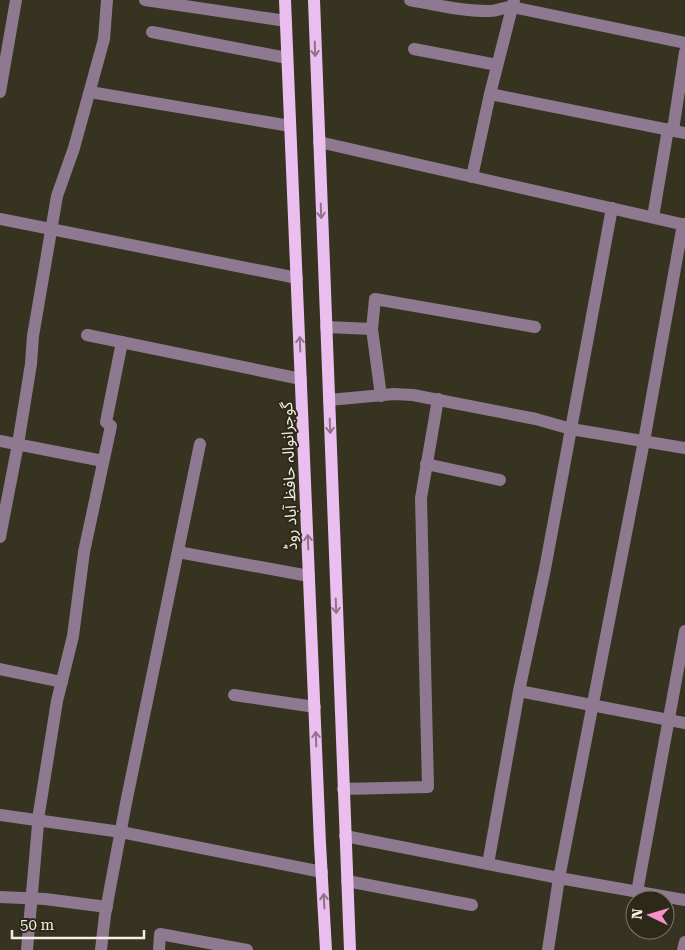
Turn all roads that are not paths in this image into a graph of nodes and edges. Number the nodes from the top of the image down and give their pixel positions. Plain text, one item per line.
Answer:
1 (16, 0) edge
2 (107, 0) edge
3 (145, 0) edge
4 (285, 0) edge
5 (314, 0) edge
6 (410, 0) edge
7 (513, 4) edge
8 (481, 6) edge
9 (286, 21) junction
10 (152, 32) dead end
11 (685, 43) edge
12 (414, 49) dead end
13 (685, 52) edge
14 (288, 58) junction
15 (497, 64) junction
16 (0, 92) edge
17 (90, 92) junction
18 (490, 94) junction
19 (290, 126) junction
20 (675, 131) edge
21 (319, 142) junction
22 (472, 177) junction
23 (612, 208) junction
24 (652, 218) junction
25 (0, 219) edge
26 (684, 224) edge
27 (51, 229) junction
28 (297, 278) junction
29 (326, 327) junction
30 (536, 327) dead end
31 (372, 329) junction
32 (87, 335) dead end
33 (122, 342) junction
34 (301, 379) junction
35 (381, 396) junction
36 (438, 399) junction
37 (329, 400) junction
38 (570, 429) junction
39 (0, 441) edge
40 (644, 441) junction
41 (18, 444) junction
42 (200, 444) dead end
43 (685, 448) edge
44 (103, 461) junction
45 (426, 464) junction
46 (500, 480) dead end
47 (0, 537) edge
48 (178, 552) junction
49 (309, 576) junction
50 (685, 631) edge
51 (0, 669) edge
52 (62, 682) junction
53 (518, 691) junction
54 (234, 695) dead end
55 (593, 705) junction
56 (315, 707) junction
57 (669, 720) junction
58 (685, 723) edge
59 (343, 789) junction
60 (0, 815) edge
61 (38, 820) junction
62 (121, 832) junction
63 (345, 836) junction
64 (488, 864) junction
65 (322, 872) junction
66 (559, 878) junction
67 (347, 881) junction
68 (626, 890) edge
69 (637, 890) edge
70 (0, 897) edge
71 (32, 898) junction
72 (472, 905) dead end
73 (107, 907) junction
74 (685, 942) edge
75 (27, 950) edge
76 (101, 950) edge
77 (159, 950) edge
78 (247, 950) edge
79 (326, 950) edge
80 (350, 950) edge
81 (548, 950) edge
82 (683, 950) edge

1 - 16 street
2 - 17 street
3 - 9 street
4 - 9 main road, گوجرانوالہ حافظ آباد روڈ
5 -> 21 main road
6 - 8 street
7 - 8 street
7 - 11 street
7 - 15 street
9 - 14 main road, گوجرانوالہ حافظ آباد روڈ
10 - 14 street
12 - 15 street
13 - 20 street
14 - 19 main road, گوجرانوالہ حافظ آباد روڈ
15 - 18 street
17 - 19 street
17 - 27 street
18 - 20 street
18 - 22 street
19 - 28 main road, گوجرانوالہ حافظ آباد روڈ
20 - 24 street
21 - 22 street
21 -> 29 main road
22 - 23 street
23 - 24 street
23 - 38 street
24 - 26 street
25 - 27 street
26 - 40 street
27 - 28 street
27 - 41 street
34 -> 28 main road, گوجرانوالہ حافظ آباد روڈ
29 - 31 street
29 - 37 main road
30 - 31 street
31 - 35 street
32 - 33 street
33 - 34 street
33 - 44 street
49 -> 34 main road, گوجرانوالہ حافظ آباد روڈ
35 - 36 street
35 - 37 street
36 - 38 street
36 - 45 street
37 -> 59 main road
38 - 40 street
38 - 53 street
39 - 41 street
40 - 43 street
40 - 55 street
41 - 44 street
41 - 47 street
42 - 48 street
44 - 52 street
45 - 46 street
45 - 59 street
48 - 49 street
48 - 62 street
49 - 56 main road, گوجرانوالہ حافظ آباد روڈ
50 - 57 street
51 - 52 street
52 - 61 street
53 - 55 street
53 - 64 street
54 - 56 street
55 - 57 street
55 - 66 street
65 -> 56 main road, گوجرانوالہ حافظ آباد روڈ
57 - 58 street
57 - 69 street
59 - 63 main road
60 - 61 street
61 - 62 street
61 - 71 street
62 - 65 street
62 - 73 street
63 - 64 street
63 - 67 main road
64 - 66 street
79 -> 65 main road, گوجرانوالہ حافظ آباد روڈ
66 - 68 street
66 - 81 street
67 - 72 street
67 - 80 main road
70 - 71 street
71 - 73 street
71 - 75 street
73 - 76 street
74 - 82 street
77 - 78 street

